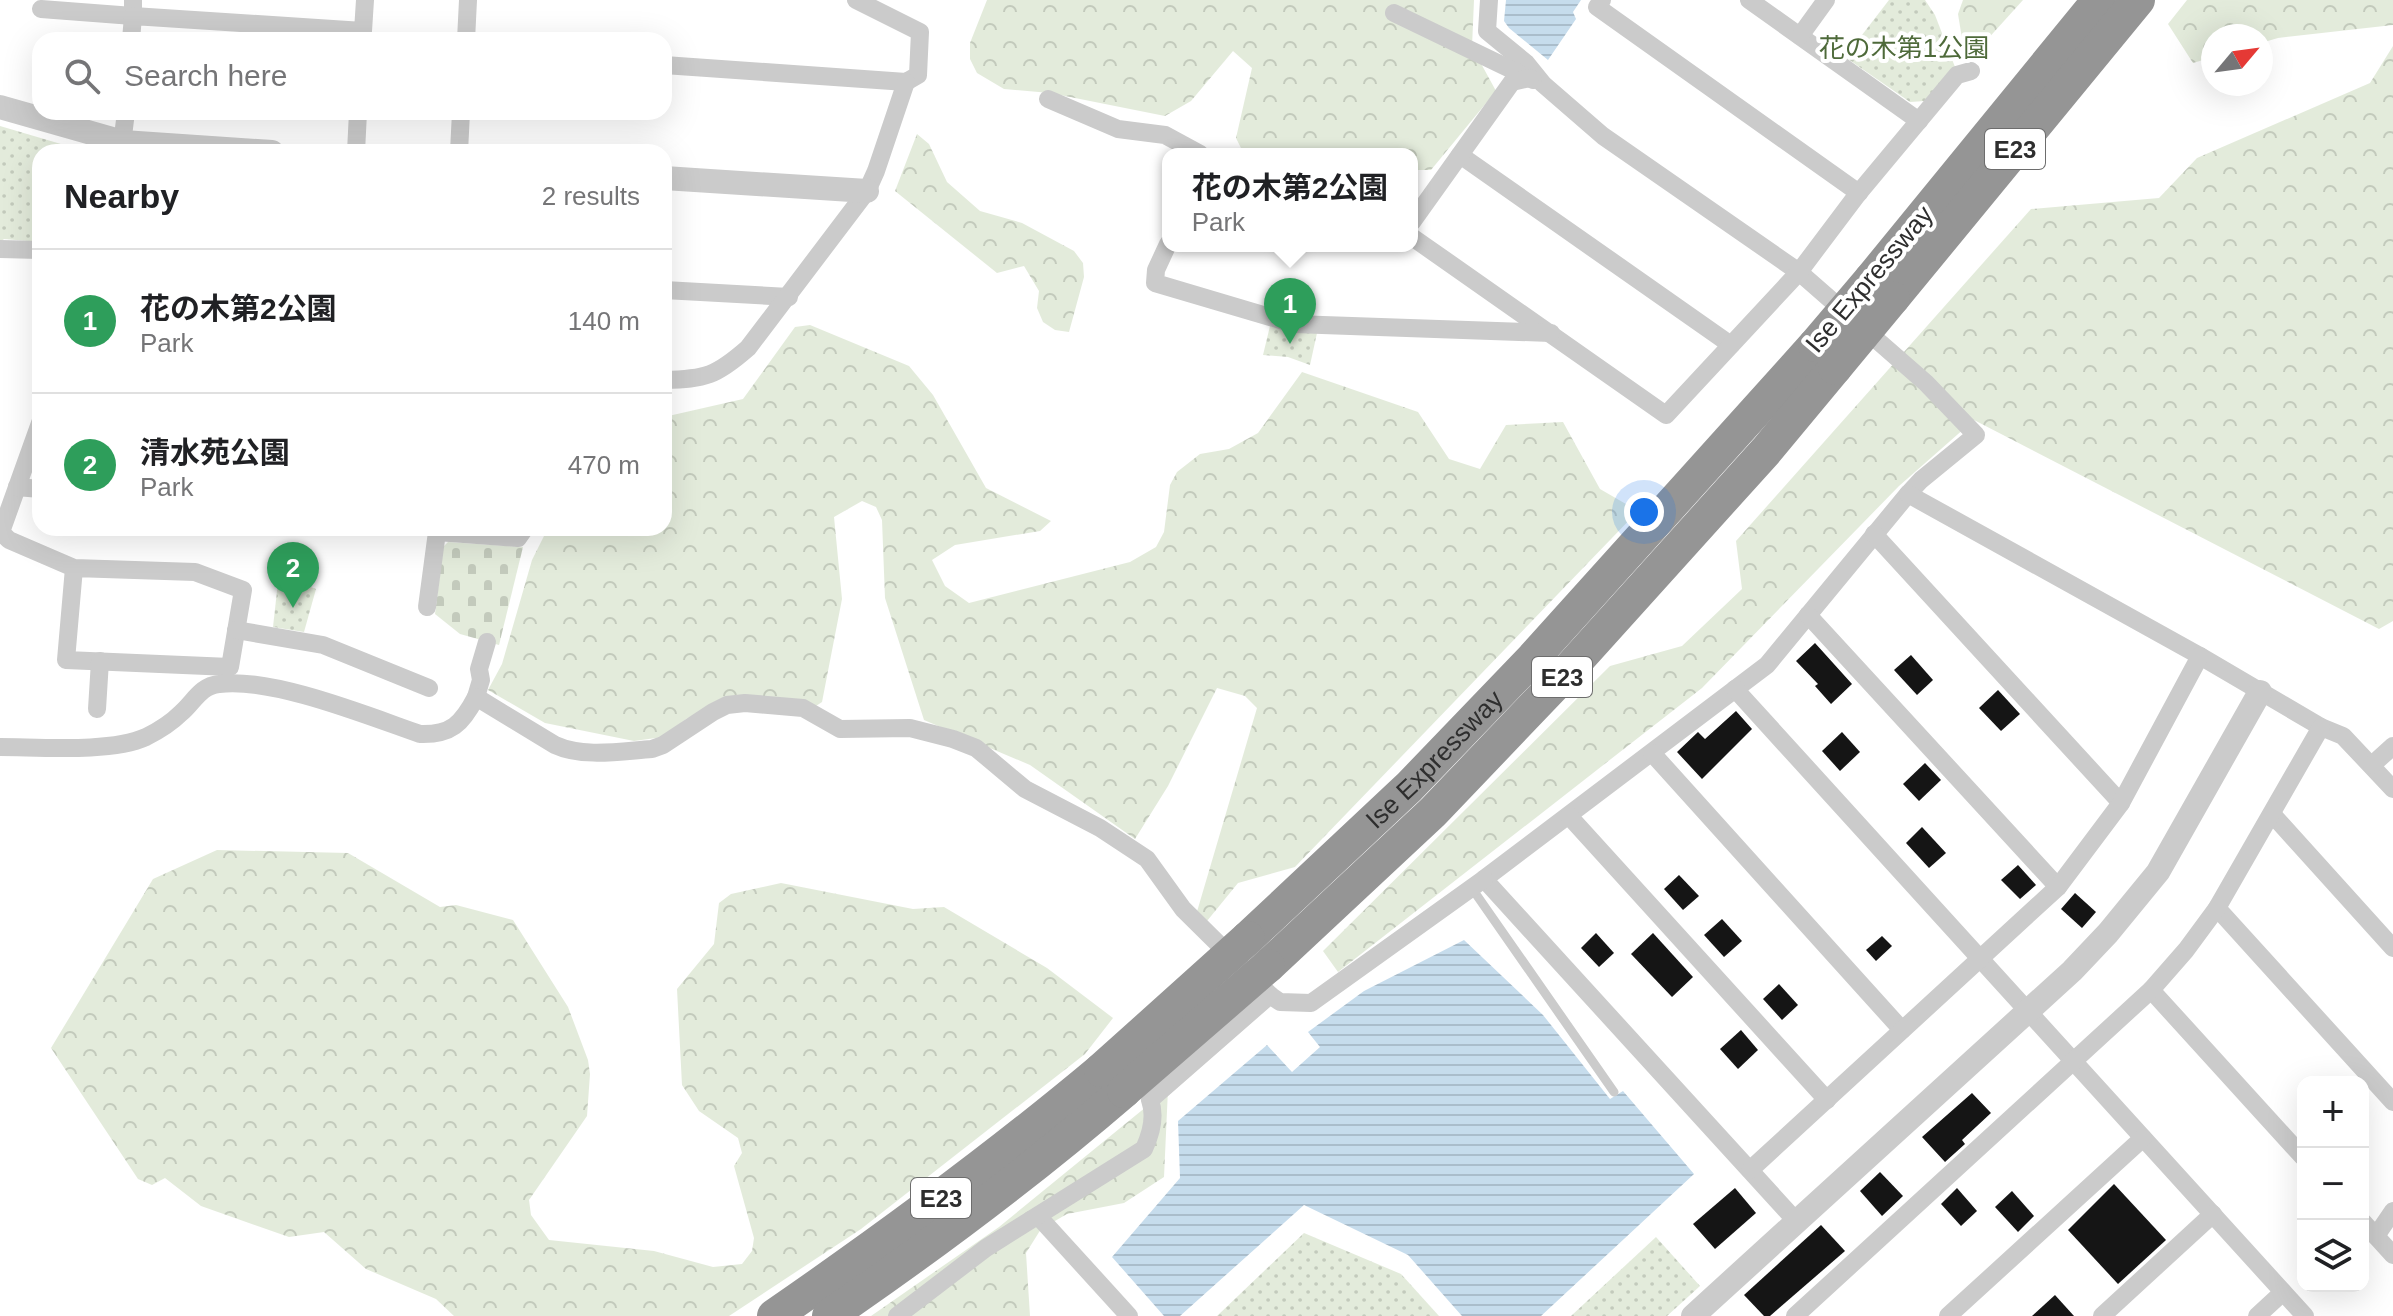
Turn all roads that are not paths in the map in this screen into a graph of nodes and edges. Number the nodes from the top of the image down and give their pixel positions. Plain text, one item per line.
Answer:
1 (365, 0) edge
2 (468, 0) edge
3 (856, 0) edge
4 (1489, 0) edge
5 (1602, 0) edge
6 (1749, 0) edge
7 (1826, 0) edge
8 (2099, 0) edge
9 (2138, 0) edge
10 (133, 8) edge
11 (41, 9) dead end
12 (1394, 13) dead end
13 (132, 32) edge
14 (330, 32) edge
15 (363, 32) edge
16 (466, 32) edge
17 (1800, 36) junction
18 (672, 66) edge
19 (1971, 71) dead end
20 (1537, 81) junction
21 (906, 82) junction
22 (1048, 99) dead end
23 (0, 107) edge
24 (32, 117) edge
25 (40, 120) edge
26 (125, 120) edge
27 (358, 120) edge
28 (461, 120) edge
29 (1919, 121) junction
30 (113, 144) edge
31 (122, 144) edge
32 (356, 144) edge
33 (459, 144) edge
34 (1189, 148) edge
35 (1460, 155) junction
36 (672, 179) edge
37 (867, 191) junction
38 (1859, 193) junction
39 (1418, 214) edge
40 (1418, 241) edge
41 (0, 249) edge
42 (32, 250) edge
43 (1164, 252) edge
44 (1799, 272) junction
45 (1882, 289) junction
46 (672, 290) edge
47 (789, 297) junction
48 (1551, 333) junction
49 (1731, 345) junction
50 (1825, 356) junction
51 (672, 380) edge
52 (32, 445) edge
53 (17, 487) junction
54 (32, 488) edge
55 (1908, 494) junction
56 (2, 523) edge
57 (1874, 534) junction
58 (436, 536) edge
59 (498, 536) edge
60 (519, 536) edge
61 (74, 568) junction
62 (427, 607) dead end
63 (1808, 615) junction
64 (236, 630) junction
65 (487, 642) dead end
66 (2200, 656) junction
67 (100, 661) junction
68 (429, 688) dead end
69 (1735, 689) junction
70 (2260, 692) junction
71 (476, 697) junction
72 (97, 709) dead end
73 (2321, 727) junction
74 (2393, 746) edge
75 (0, 747) edge
76 (1652, 753) junction
77 (2372, 765) junction
78 (2393, 789) edge
79 (2121, 803) junction
80 (2272, 814) junction
81 (1569, 816) junction
82 (1477, 883) junction
83 (2058, 887) junction
84 (2217, 908) junction
85 (2393, 948) edge
86 (1980, 959) junction
87 (1269, 980) junction
88 (2151, 990) junction
89 (2028, 1011) junction
90 (1902, 1030) junction
91 (2074, 1063) junction
92 (1113, 1081) junction
93 (1614, 1092) dead end
94 (1827, 1100) junction
95 (2393, 1102) edge
96 (2143, 1138) junction
97 (2297, 1150) edge
98 (1750, 1170) junction
99 (2393, 1211) edge
100 (2213, 1214) junction
101 (1038, 1216) junction
102 (1796, 1221) junction
103 (2369, 1229) edge
104 (2393, 1255) edge
105 (2283, 1292) junction
106 (774, 1316) edge
107 (829, 1316) edge
108 (897, 1316) edge
109 (1129, 1316) edge
110 (1693, 1316) edge
111 (1795, 1316) edge
112 (1948, 1316) edge
113 (2102, 1316) edge
114 (2257, 1316) edge
115 (2305, 1316) edge

1 - 15 street
2 - 16 street
3 - 21 street
4 - 20 street
5 - 38 street
6 - 17 street
7 - 17 street
8 - 45 highway, Ise Expressway / E23
9 - 45 highway, Ise Expressway / E23
10 - 11 street
10 - 13 street
10 - 14 street
12 - 20 street
17 - 29 street
18 - 21 street
19 - 29 street
20 - 35 street
20 - 44 street
21 - 37 street
22 - 34 street
23 - 24 street
25 - 30 street
26 - 31 street
27 - 32 street
28 - 33 street
29 - 38 street
35 - 39 street
35 - 49 street
36 - 37 street
37 - 47 street
38 - 44 street
40 - 48 street
41 - 42 street
43 - 48 street
44 - 49 street
44 - 55 street
45 - 50 highway, Ise Expressway, bridge
46 - 47 street
47 - 51 street
48 - 49 street
50 - 87 highway, Ise Expressway / E23
50 - 92 highway, Ise Expressway / E23, bridge
52 - 53 street
53 - 54 street
53 - 56 street
55 - 57 street
55 - 66 street
56 - 61 street
57 - 63 street
57 - 79 street
58 - 62 street
59 - 60 street
61 - 64 street
61 - 67 street
63 - 69 street
63 - 83 street
64 - 67 street
64 - 68 street
65 - 71 street
66 - 70 street
66 - 79 street
67 - 72 street
69 - 76 street
69 - 86 street
70 - 73 street
70 - 89 street
71 - 75 street
71 - 87 street
73 - 77 street
73 - 80 street
74 - 77 street
76 - 81 street
76 - 90 street
77 - 78 street
79 - 83 street
80 - 84 street
80 - 85 street
81 - 82 street
81 - 94 street
82 - 87 street
82 - 93 lane
82 - 98 street
83 - 86 street
84 - 88 street
84 - 95 street
86 - 89 street
86 - 90 street
87 - 92 highway, Ise Expressway / E23, bridge
87 - 101 street
88 - 91 street
88 - 97 street
89 - 91 street
89 - 102 street
90 - 94 street
91 - 96 street
91 - 111 street
92 - 106 highway, Ise Expressway / E23
92 - 107 highway, Ise Expressway / E23
94 - 98 street
96 - 100 street
96 - 112 street
98 - 102 street
99 - 103 street
100 - 105 street
100 - 113 street
101 - 108 street
101 - 109 street
102 - 110 street
103 - 104 street
105 - 114 street
105 - 115 street

